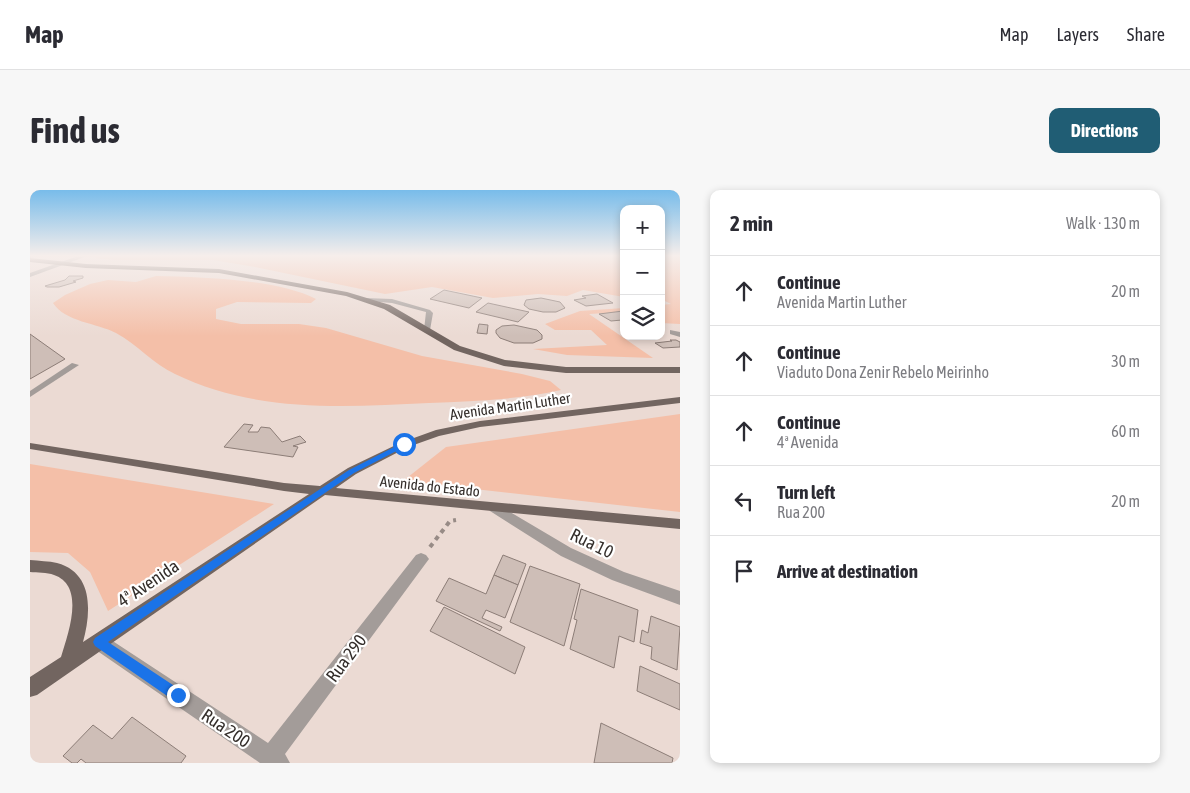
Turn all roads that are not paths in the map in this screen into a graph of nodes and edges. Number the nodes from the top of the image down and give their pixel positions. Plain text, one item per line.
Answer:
1 (284, 282) edge
2 (367, 300) junction
3 (427, 330) junction
4 (74, 365) dead end
5 (680, 370) edge
6 (30, 395) edge
7 (680, 400) edge
8 (30, 446) edge
9 (495, 508) junction
10 (289, 513) joint
11 (680, 524) edge
12 (421, 559) road end
13 (30, 566) edge
14 (680, 598) edge
15 (99, 642) junction
16 (68, 662) junction
17 (30, 688) edge
18 (275, 760) edge

1 - 2 main road
2 - 3 main road
2 - 3 lane
3 - 5 main road
4 - 6 lane
7 - 10 main road, Avenida Martin Luther
8 - 9 main road, Avenida do Estado
9 - 11 main road, Avenida do Estado
9 - 14 street, Rua 10
10 - 15 main road, 4ª Avenida
12 - 18 street, Rua 290
13 - 16 main road
15 - 16 main road, 4ª Avenida
15 - 18 street, Rua 200
16 - 17 main road, 4ª Avenida

